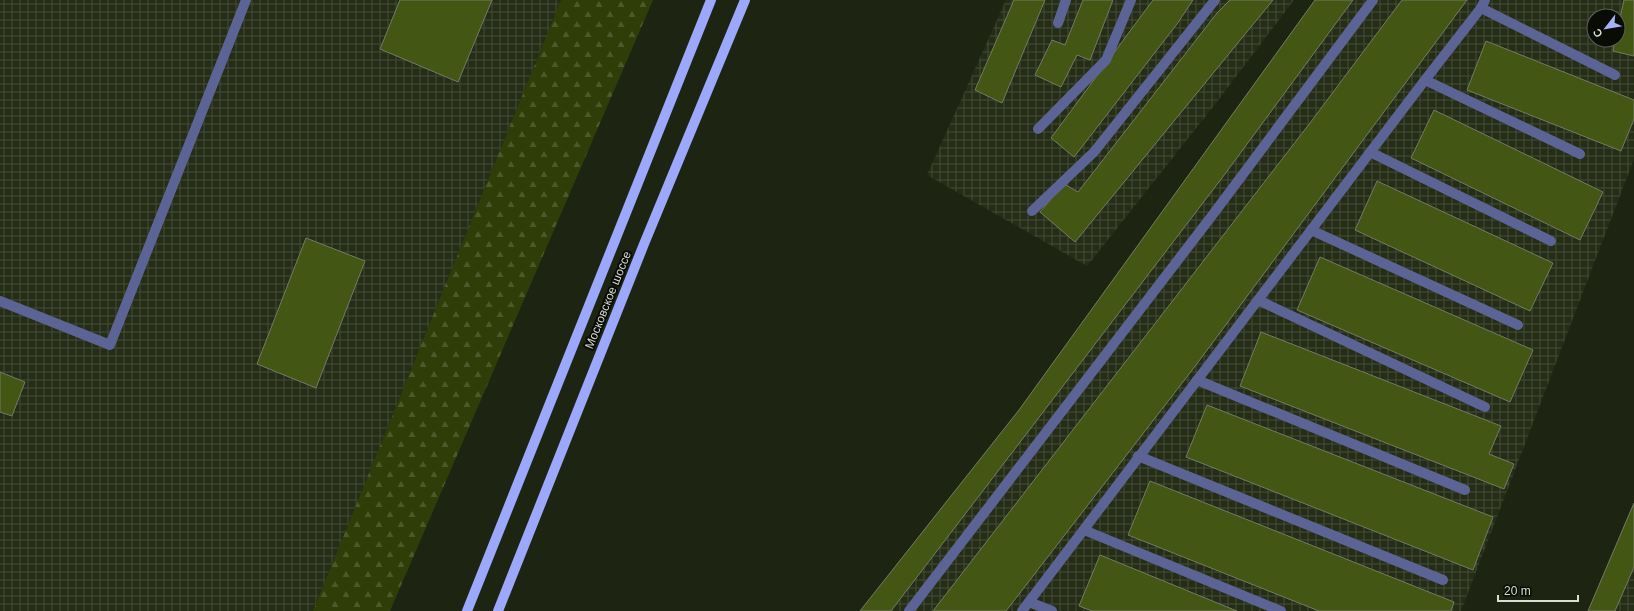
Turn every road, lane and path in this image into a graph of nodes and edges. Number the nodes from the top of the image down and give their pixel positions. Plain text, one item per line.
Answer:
1 (246, 0) edge
2 (711, 0) edge
3 (745, 0) edge
4 (1066, 0) edge
5 (1131, 0) edge
6 (1215, 0) edge
7 (1373, 0) edge
8 (1483, 4) edge
9 (1058, 23) dead end
10 (1615, 75) dead end
11 (1425, 80) junction
12 (1038, 129) dead end
13 (1370, 152) junction
14 (1580, 154) dead end
15 (1032, 211) dead end
16 (1311, 230) junction
17 (1551, 241) dead end
18 (1258, 300) junction
19 (0, 301) edge
20 (1518, 325) dead end
21 (1197, 380) junction
22 (1485, 407) dead end
23 (1138, 456) junction
24 (1465, 490) dead end
25 (1084, 530) junction
26 (1443, 580) dead end
27 (1029, 602) junction
28 (467, 611) edge
29 (498, 611) edge
30 (909, 611) edge
31 (1022, 611) edge
32 (1052, 611) edge
33 (1281, 611) edge

1 - 19 lane
2 - 28 main road, Московское шоссе
3 - 29 main road, Московское шоссе
4 - 9 lane
5 - 12 lane
6 - 15 lane
7 - 30 lane
8 - 10 lane
8 - 11 lane
11 - 13 lane
11 - 14 lane
13 - 16 lane
13 - 17 lane
16 - 18 lane
16 - 20 lane
18 - 21 lane
18 - 22 lane
21 - 23 lane
21 - 24 lane
23 - 25 lane
23 - 26 lane
25 - 27 lane
25 - 33 lane
27 - 31 lane
27 - 32 lane

